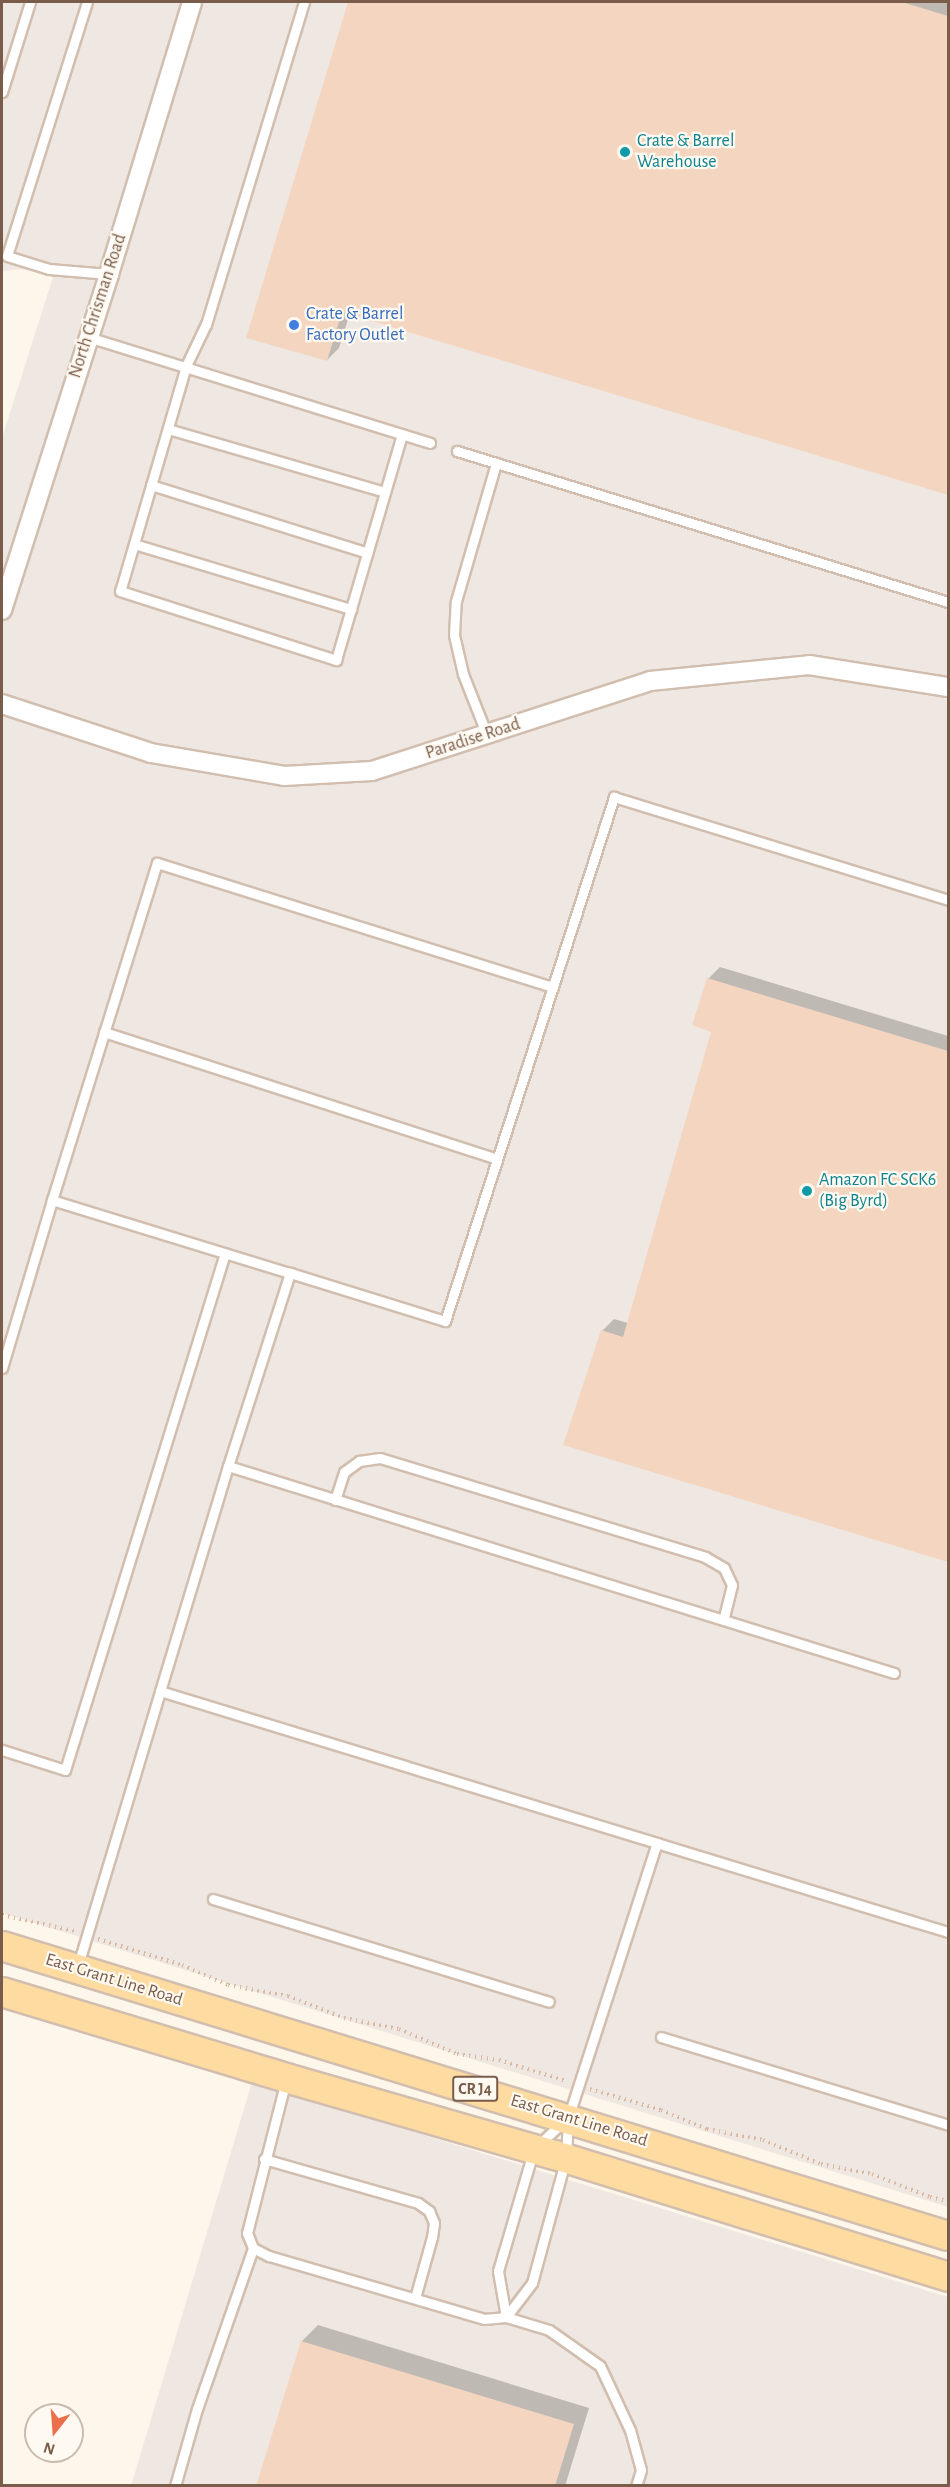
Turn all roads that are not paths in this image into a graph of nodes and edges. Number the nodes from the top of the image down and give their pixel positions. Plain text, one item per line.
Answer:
1 (30, 2) edge
2 (87, 2) edge
3 (192, 2) edge
4 (304, 2) edge
5 (2, 92) edge
6 (3, 257) edge
7 (109, 274) junction
8 (88, 337) junction
9 (186, 366) junction
10 (168, 429) junction
11 (402, 434) junction
12 (430, 443) dead end
13 (457, 451) dead end
14 (496, 463) junction
15 (151, 485) junction
16 (385, 492) junction
17 (134, 544) junction
18 (368, 553) junction
19 (948, 602) edge
20 (351, 609) junction
21 (2, 610) edge
22 (948, 687) edge
23 (2, 704) edge
24 (487, 735) junction
25 (948, 900) edge
26 (553, 987) junction
27 (104, 1032) junction
28 (497, 1159) junction
29 (52, 1200) junction
30 (225, 1253) junction
31 (290, 1273) junction
32 (2, 1368) edge
33 (228, 1466) junction
34 (335, 1500) junction
35 (723, 1620) junction
36 (894, 1673) dead end
37 (160, 1691) junction
38 (2, 1750) edge
39 (657, 1843) junction
40 (213, 1899) dead end
41 (948, 1932) edge
42 (2, 1946) edge
43 (77, 1969) junction
44 (4, 1995) edge
45 (549, 2002) dead end
46 (661, 2037) dead end
47 (286, 2078) junction
48 (568, 2118) junction
49 (948, 2125) edge
50 (534, 2149) junction
51 (566, 2158) junction
52 (264, 2159) junction
53 (948, 2236) edge
54 (253, 2248) junction
55 (948, 2277) edge
56 (415, 2298) junction
57 (506, 2317) junction
58 (175, 2486) edge
59 (636, 2486) edge

1 - 5 lane
2 - 6 lane
3 - 7 street, North Chrisman Road
4 - 9 lane
6 - 7 lane
7 - 8 street, North Chrisman Road
8 - 9 lane
8 - 21 street, North Chrisman Road
9 - 10 lane
9 - 11 lane
10 - 15 lane
10 - 16 lane
11 - 12 lane
11 - 16 lane
13 - 14 lane
14 - 19 lane
14 - 24 lane
15 - 17 lane
15 - 18 lane
16 - 18 lane
17 - 20 lane
17 - 20 lane
18 - 20 lane
22 - 24 street, Paradise Road
23 - 24 street, Paradise Road
25 - 26 lane
26 - 27 lane
26 - 28 lane
27 - 28 lane
27 - 29 lane
28 - 31 lane
29 - 30 lane
29 - 32 lane
30 - 31 lane
30 - 38 lane
31 - 33 lane
33 - 34 lane
33 - 37 lane
34 - 35 lane
34 - 35 lane
35 - 36 lane
37 - 39 lane
37 - 43 lane
39 - 41 lane
39 - 48 lane
40 - 45 lane
42 - 43 main road, East Grant Line Road / CR J4
43 - 48 main road, East Grant Line Road / CR J4
44 - 47 main road, CR J4
46 - 49 lane
47 - 50 main road, CR J4
47 - 52 lane
48 - 50 lane
48 - 51 lane
48 - 53 main road, East Grant Line Road / CR J4
50 - 51 main road, CR J4
50 - 57 lane
51 - 55 main road, CR J4
51 - 57 lane
52 - 54 lane
52 - 56 lane
54 - 56 lane
54 - 58 lane
56 - 57 lane
57 - 59 lane

